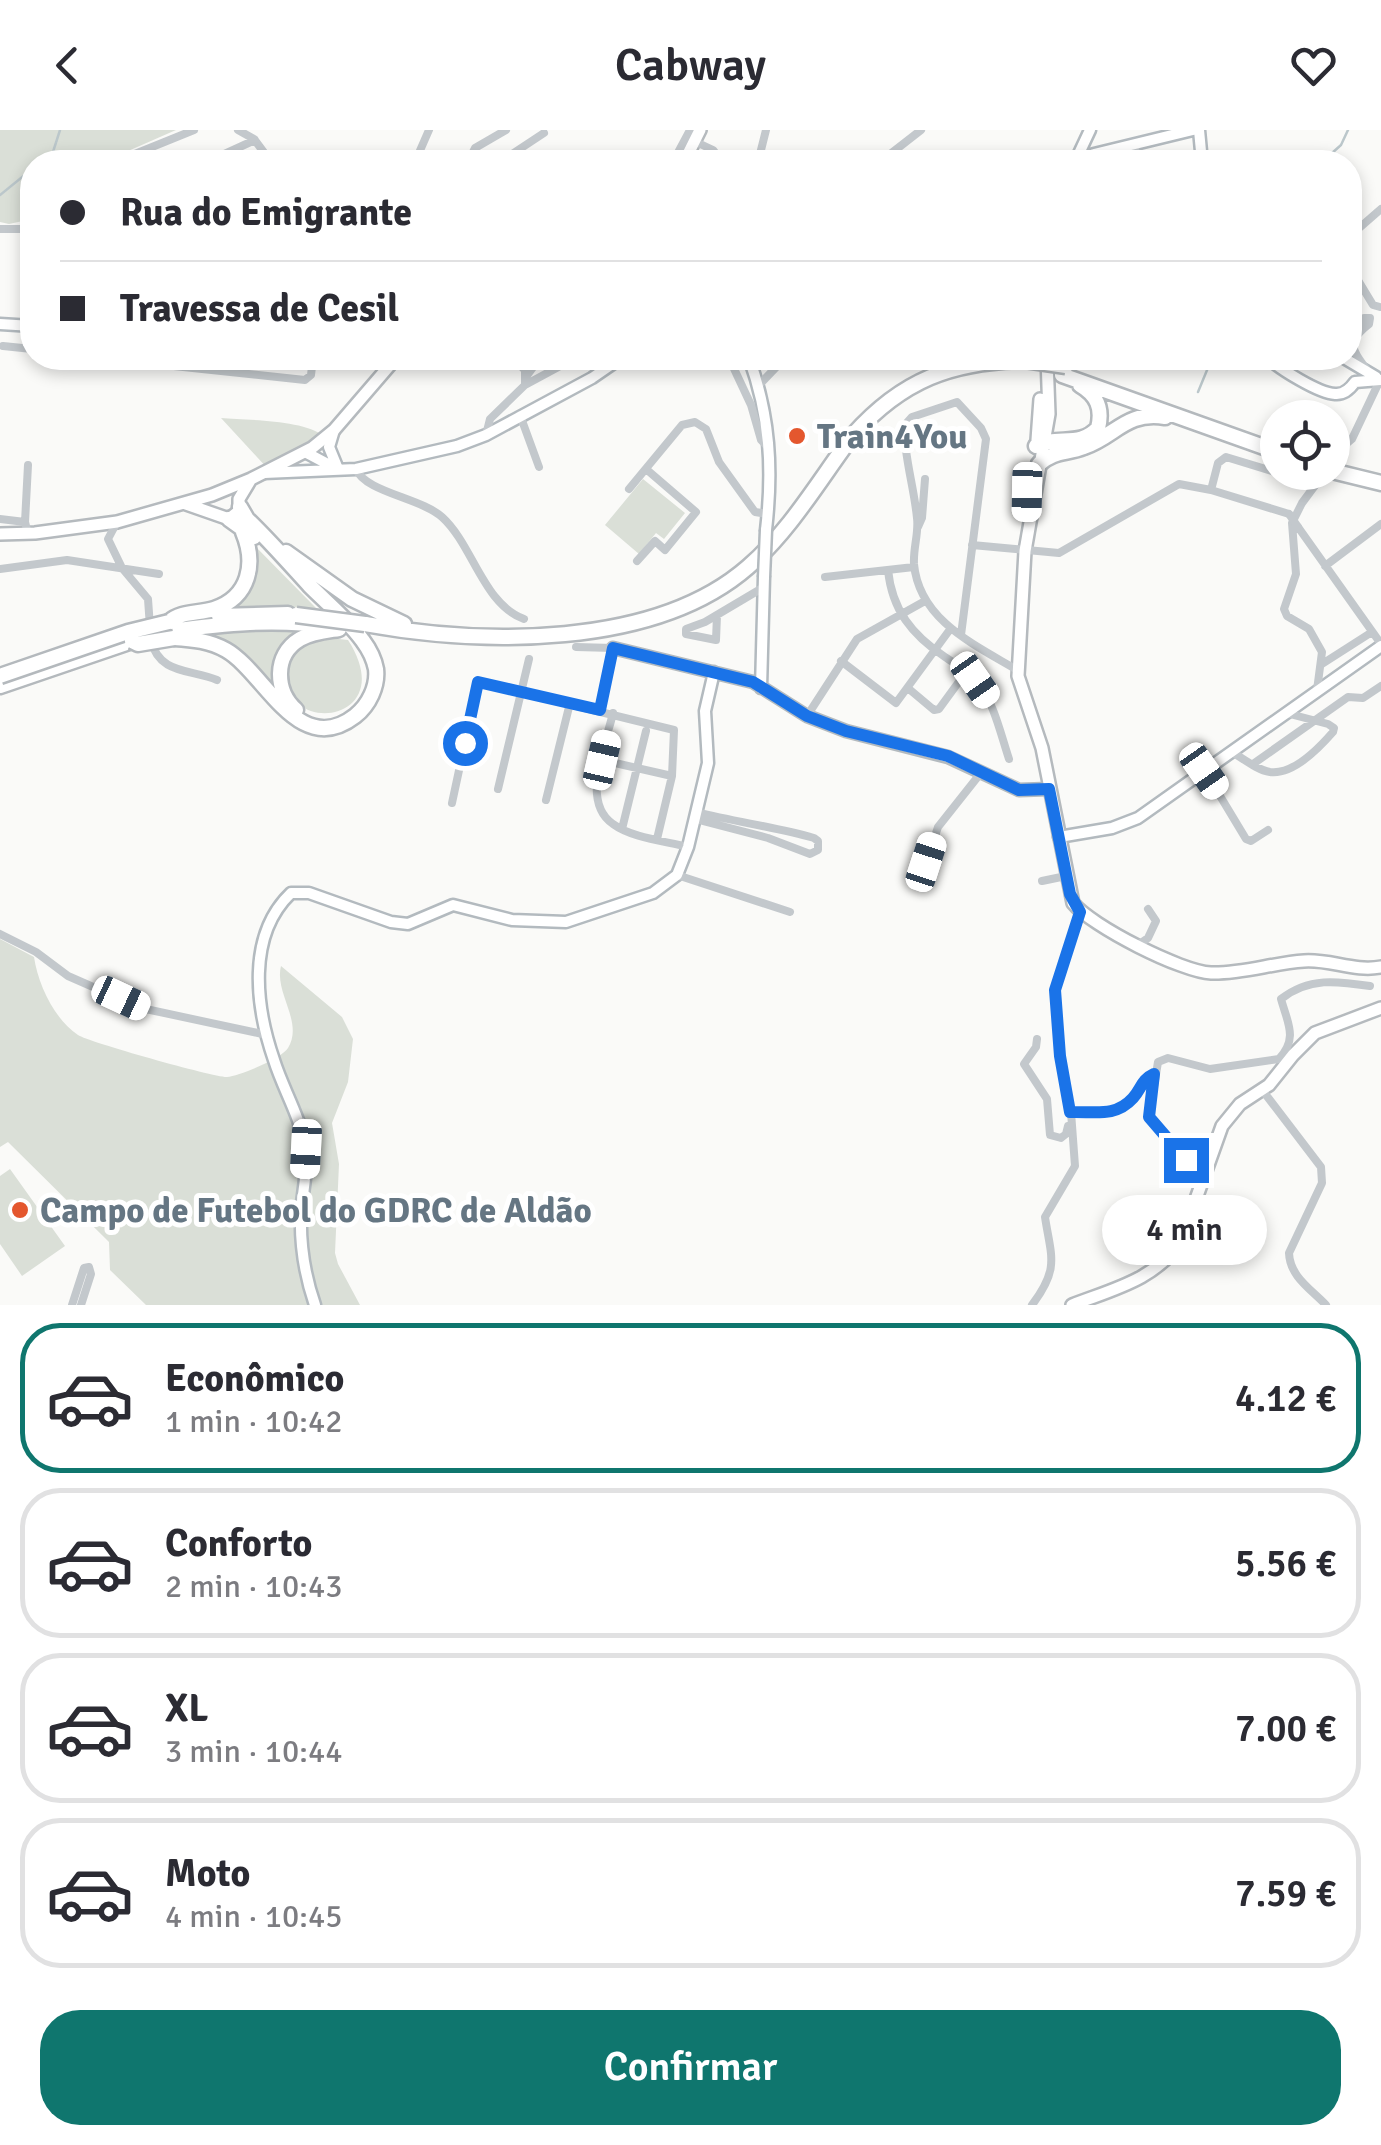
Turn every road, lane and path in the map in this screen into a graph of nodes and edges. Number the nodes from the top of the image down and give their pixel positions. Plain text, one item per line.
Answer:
1 (194, 130) edge
2 (238, 130) edge
3 (506, 130) edge
4 (921, 130) edge
5 (1196, 130) edge
6 (544, 131) edge
7 (255, 140) junction
8 (1135, 145) junction
9 (145, 150) edge
10 (233, 150) edge
11 (261, 150) edge
12 (474, 150) edge
13 (517, 150) edge
14 (895, 150) edge
15 (1112, 150) edge
16 (1135, 150) edge
17 (1362, 287) edge
18 (1380, 306) edge
19 (1362, 325) edge
20 (3, 346) dead end
21 (20, 348) edge
22 (1362, 364) edge
23 (1362, 369) edge
24 (211, 370) edge
25 (312, 370) edge
26 (386, 370) edge
27 (525, 370) edge
28 (533, 370) edge
29 (550, 370) edge
30 (604, 370) edge
31 (735, 370) edge
32 (754, 370) edge
33 (774, 370) edge
34 (927, 370) edge
35 (946, 370) edge
36 (972, 370) edge
37 (1034, 370) edge
38 (1061, 370) edge
39 (1288, 370) edge
40 (1311, 370) edge
41 (1351, 370) edge
42 (1064, 371) junction
43 (1369, 374) junction
44 (526, 381) junction
45 (1381, 381) edge
46 (1355, 382) junction
47 (759, 385) junction
48 (1313, 385) junction
49 (520, 416) junction
50 (1186, 418) junction
51 (334, 430) junction
52 (486, 435) junction
53 (853, 436) junction
54 (1048, 439) junction
55 (1350, 441) edge
56 (1260, 442) edge
57 (1260, 442) edge
58 (769, 448) junction
59 (306, 452) junction
60 (1040, 464) joint
61 (28, 465) dead end
62 (540, 467) dead end
63 (1260, 467) edge
64 (338, 469) junction
65 (356, 469) junction
66 (646, 469) junction
67 (317, 471) junction
68 (264, 473) junction
69 (1350, 473) edge
70 (251, 479) junction
71 (925, 479) dead end
72 (1381, 480) edge
73 (226, 488) junction
74 (629, 489) dead end
75 (1211, 490) junction
76 (1315, 490) edge
77 (212, 494) junction
78 (181, 503) junction
79 (240, 503) junction
80 (212, 513) junction
81 (768, 514) junction
82 (0, 519) edge
83 (117, 522) junction
84 (235, 522) junction
85 (1381, 524) edge
86 (918, 527) junction
87 (27, 528) junction
88 (1028, 533) junction
89 (0, 534) edge
90 (262, 534) junction
91 (972, 545) junction
92 (1025, 550) junction
93 (637, 561) dead end
94 (914, 566) junction
95 (1325, 566) junction
96 (122, 568) junction
97 (0, 569) edge
98 (888, 570) junction
99 (159, 574) dead end
100 (824, 577) dead end
101 (764, 582) junction
102 (925, 601) junction
103 (718, 615) junction
104 (900, 615) junction
105 (524, 618) dead end
106 (317, 628) junction
107 (951, 628) junction
108 (369, 629) junction
109 (171, 630) junction
110 (1372, 632) junction
111 (961, 634) junction
112 (442, 636) junction
113 (1381, 645) edge
114 (576, 647) dead end
115 (613, 648) junction
116 (935, 651) junction
117 (528, 659) dead end
118 (841, 661) junction
119 (1322, 664) junction
120 (1018, 670) junction
121 (714, 672) junction
122 (966, 672) junction
123 (0, 676) edge
124 (217, 680) dead end
125 (0, 686) edge
126 (1381, 686) edge
127 (761, 688) junction
128 (909, 689) junction
129 (1317, 690) junction
130 (522, 692) junction
131 (570, 703) junction
132 (600, 710) junction
133 (612, 713) junction
134 (1286, 713) junction
135 (807, 716) junction
136 (1315, 720) junction
137 (646, 730) dead end
138 (1232, 752) junction
139 (1010, 759) dead end
140 (602, 760) junction
141 (1253, 764) junction
142 (637, 768) junction
143 (1204, 771) junction
144 (980, 774) junction
145 (672, 776) junction
146 (498, 789) dead end
147 (1049, 789) junction
148 (546, 800) dead end
149 (452, 803) dead end
150 (696, 816) junction
151 (622, 830) junction
152 (1268, 830) dead end
153 (1059, 836) junction
154 (657, 839) junction
155 (688, 847) junction
156 (926, 862) dead end
157 (677, 875) junction
158 (1066, 876) junction
159 (1042, 881) dead end
160 (1148, 909) dead end
161 (790, 912) dead end
162 (1080, 912) junction
163 (0, 934) edge
164 (1138, 945) junction
165 (1381, 967) edge
166 (1370, 986) dead end
167 (1381, 1008) edge
168 (267, 1035) junction
169 (1037, 1039) dead end
170 (1282, 1062) junction
171 (1154, 1074) junction
172 (1263, 1090) junction
173 (1070, 1112) junction
174 (1208, 1166) junction
175 (72, 1305) edge
176 (81, 1305) edge
177 (315, 1305) edge
178 (1032, 1305) edge
179 (1072, 1305) edge
180 (1326, 1305) edge

1 - 9 street
2 - 7 street
3 - 12 street
4 - 14 street
5 - 8 street
6 - 13 street
7 - 10 street
7 - 11 street
8 - 15 street
8 - 16 street
17 - 18 street
18 - 19 street
20 - 21 street
22 - 43 street
23 - 43 street
24 - 25 street
26 - 51 main road
27 - 44 street
28 - 44 street
29 - 44 street
30 - 49 street
31 - 58 street
32 - 47 street
33 - 47 street
34 - 53 highway
35 - 53 highway
36 - 108 highway
37 - 54 main road
38 - 42 highway
39 - 48 street
40 - 48 street
41 - 46 street
42 - 50 highway
42 - 54 highway
42 - 56 highway
43 - 45 street
44 - 52 street
45 - 46 street
45 - 55 street
46 - 48 street
47 - 58 street
49 - 52 street
49 - 62 street
50 - 54 highway
50 - 57 highway
51 - 59 main road
51 - 64 street
52 - 65 street
53 - 112 highway
54 - 60 highway
54 - 88 main road
58 - 81 street
59 - 64 street
59 - 67 street
59 - 68 main road
60 - 88 main road
61 - 87 street
63 - 75 street
64 - 65 street
64 - 67 street
65 - 105 street
66 - 74 street
66 - 81 street
66 - 93 street
67 - 68 street
68 - 70 main road
69 - 72 highway
70 - 73 main road
70 - 79 main road
71 - 86 street
73 - 77 main road
73 - 79 main road
75 - 92 street
75 - 95 street, bridge
76 - 119 street
77 - 78 main road
77 - 80 main road
78 - 80 main road
78 - 83 main road
79 - 84 main road
79 - 90 highway
80 - 84 main road
81 - 101 street, bridge
82 - 87 street
83 - 87 main road
83 - 96 street
84 - 106 highway
84 - 109 highway
85 - 95 street
86 - 91 street
86 - 94 street
87 - 89 main road
88 - 92 main road
90 - 109 highway
90 - 112 highway
91 - 92 street
91 - 111 street
92 - 120 main road
94 - 98 street
94 - 102 street
95 - 110 street
96 - 97 street
96 - 99 street
96 - 124 street
98 - 100 street
98 - 104 street
101 - 103 street
101 - 127 street
102 - 104 street
102 - 107 street
103 - 103 street
104 - 116 street
104 - 118 street
106 - 108 highway
106 - 109 highway
107 - 111 street
107 - 116 street
108 - 109 highway, bridge
108 - 112 highway
109 - 123 highway, bridge
109 - 125 highway, bridge
110 - 113 street
110 - 119 street
111 - 120 street
113 - 129 street
114 - 115 street
115 - 121 street
115 - 132 street
116 - 122 street
116 - 128 street
117 - 130 street
118 - 128 street
118 - 135 street
119 - 129 street
120 - 147 main road
121 - 127 street
121 - 150 street
122 - 128 street
122 - 139 street
126 - 136 street
127 - 135 street
129 - 134 street
130 - 131 street
130 - 146 street
130 - 149 street
131 - 132 street
131 - 148 street
132 - 133 street
133 - 140 street
133 - 145 street
134 - 136 street
134 - 138 street
135 - 144 street
136 - 141 street
136 - 141 street
137 - 142 street
138 - 141 street
138 - 143 street
140 - 142 street
140 - 151 street
142 - 145 street
142 - 151 street
143 - 152 street
143 - 153 street
144 - 147 street
144 - 156 street
145 - 154 street
147 - 153 main road
150 - 150 street
150 - 155 street
151 - 154 street
153 - 158 main road
154 - 155 street
155 - 157 street
157 - 161 street
157 - 168 street
158 - 159 street
158 - 162 main road
160 - 164 street
162 - 164 main road
162 - 173 street
163 - 168 street
164 - 165 main road
166 - 170 street
167 - 170 main road
168 - 177 street
169 - 173 street
170 - 171 street
170 - 172 main road
171 - 173 street
171 - 174 street
172 - 174 main road
172 - 180 street
173 - 178 street
174 - 179 main road
175 - 176 street

